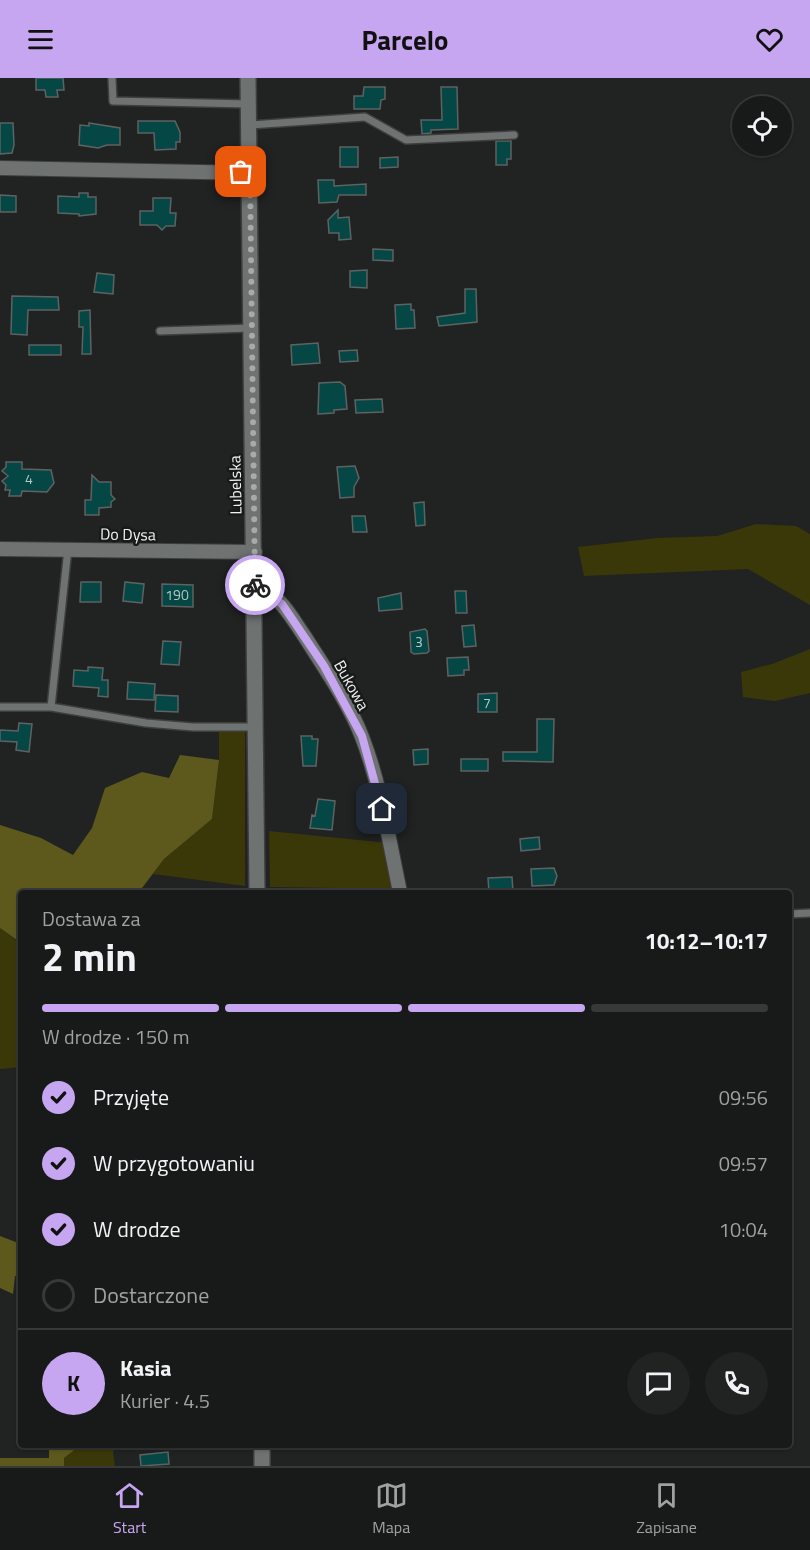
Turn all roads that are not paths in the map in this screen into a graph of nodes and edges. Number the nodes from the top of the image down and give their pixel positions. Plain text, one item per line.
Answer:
1 (112, 78) edge
2 (249, 78) edge
3 (249, 104) junction
4 (249, 125) junction
5 (514, 135) dead end
6 (0, 168) edge
7 (250, 172) junction
8 (251, 328) junction
9 (160, 332) dead end
10 (0, 549) edge
11 (68, 549) junction
12 (255, 552) junction
13 (255, 586) junction
14 (0, 707) edge
15 (51, 707) junction
16 (256, 727) junction
17 (257, 890) edge
18 (400, 890) edge
19 (810, 913) edge
20 (792, 914) edge
21 (262, 1448) edge
22 (262, 1466) edge

1 - 3 lane
2 - 3 street, Lubelska
3 - 4 street, Lubelska
4 - 5 lane
4 - 7 street, Lubelska
6 - 7 street
7 - 8 street, Lubelska
8 - 9 lane
8 - 12 street, Lubelska
10 - 11 street, Do Dysa
11 - 12 street, Do Dysa
11 - 15 lane
12 - 13 street, Lubelska
13 - 16 street, Lubelska
13 - 18 street, Bukowa
14 - 15 lane
15 - 16 lane
16 - 17 street, Lubelska
19 - 20 lane
21 - 22 street

